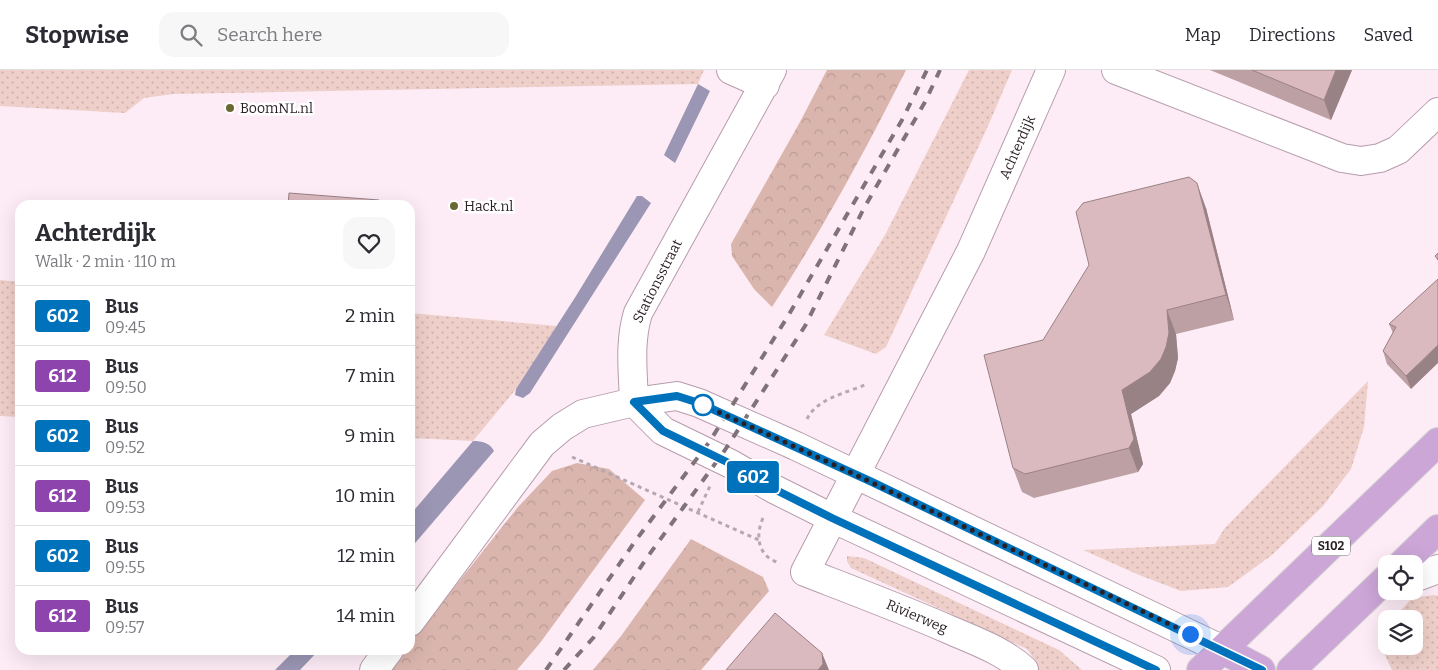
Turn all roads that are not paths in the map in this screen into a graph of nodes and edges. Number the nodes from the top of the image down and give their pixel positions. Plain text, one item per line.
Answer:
1 (731, 70) edge
2 (1051, 70) edge
3 (1116, 70) edge
4 (768, 78) edge
5 (1438, 112) edge
6 (634, 402) junction
7 (1438, 442) edge
8 (854, 474) junction
9 (832, 518) junction
10 (1438, 529) edge
11 (1411, 555) edge
12 (1438, 569) edge
13 (805, 572) joint
14 (1423, 575) edge
15 (1378, 590) edge
16 (415, 615) edge
17 (1223, 650) junction
18 (385, 655) edge
19 (374, 670) edge
20 (1024, 670) edge
21 (1156, 670) edge
22 (1201, 670) edge
23 (1262, 670) edge
24 (1291, 670) edge

1 - 4 street
2 - 8 street, Achterdijk
3 - 5 street
4 - 6 street, Stationsstraat
6 - 8 street
6 - 9 street
6 - 16 street
7 - 17 main road, S102
8 - 9 street, Achterdijk
8 - 17 street
9 - 13 street, Achterdijk
9 - 21 street
10 - 11 main road
12 - 14 street
13 - 20 street, Rivierweg
15 - 24 main road
17 - 22 main road, S102
17 - 23 main road
18 - 19 street

